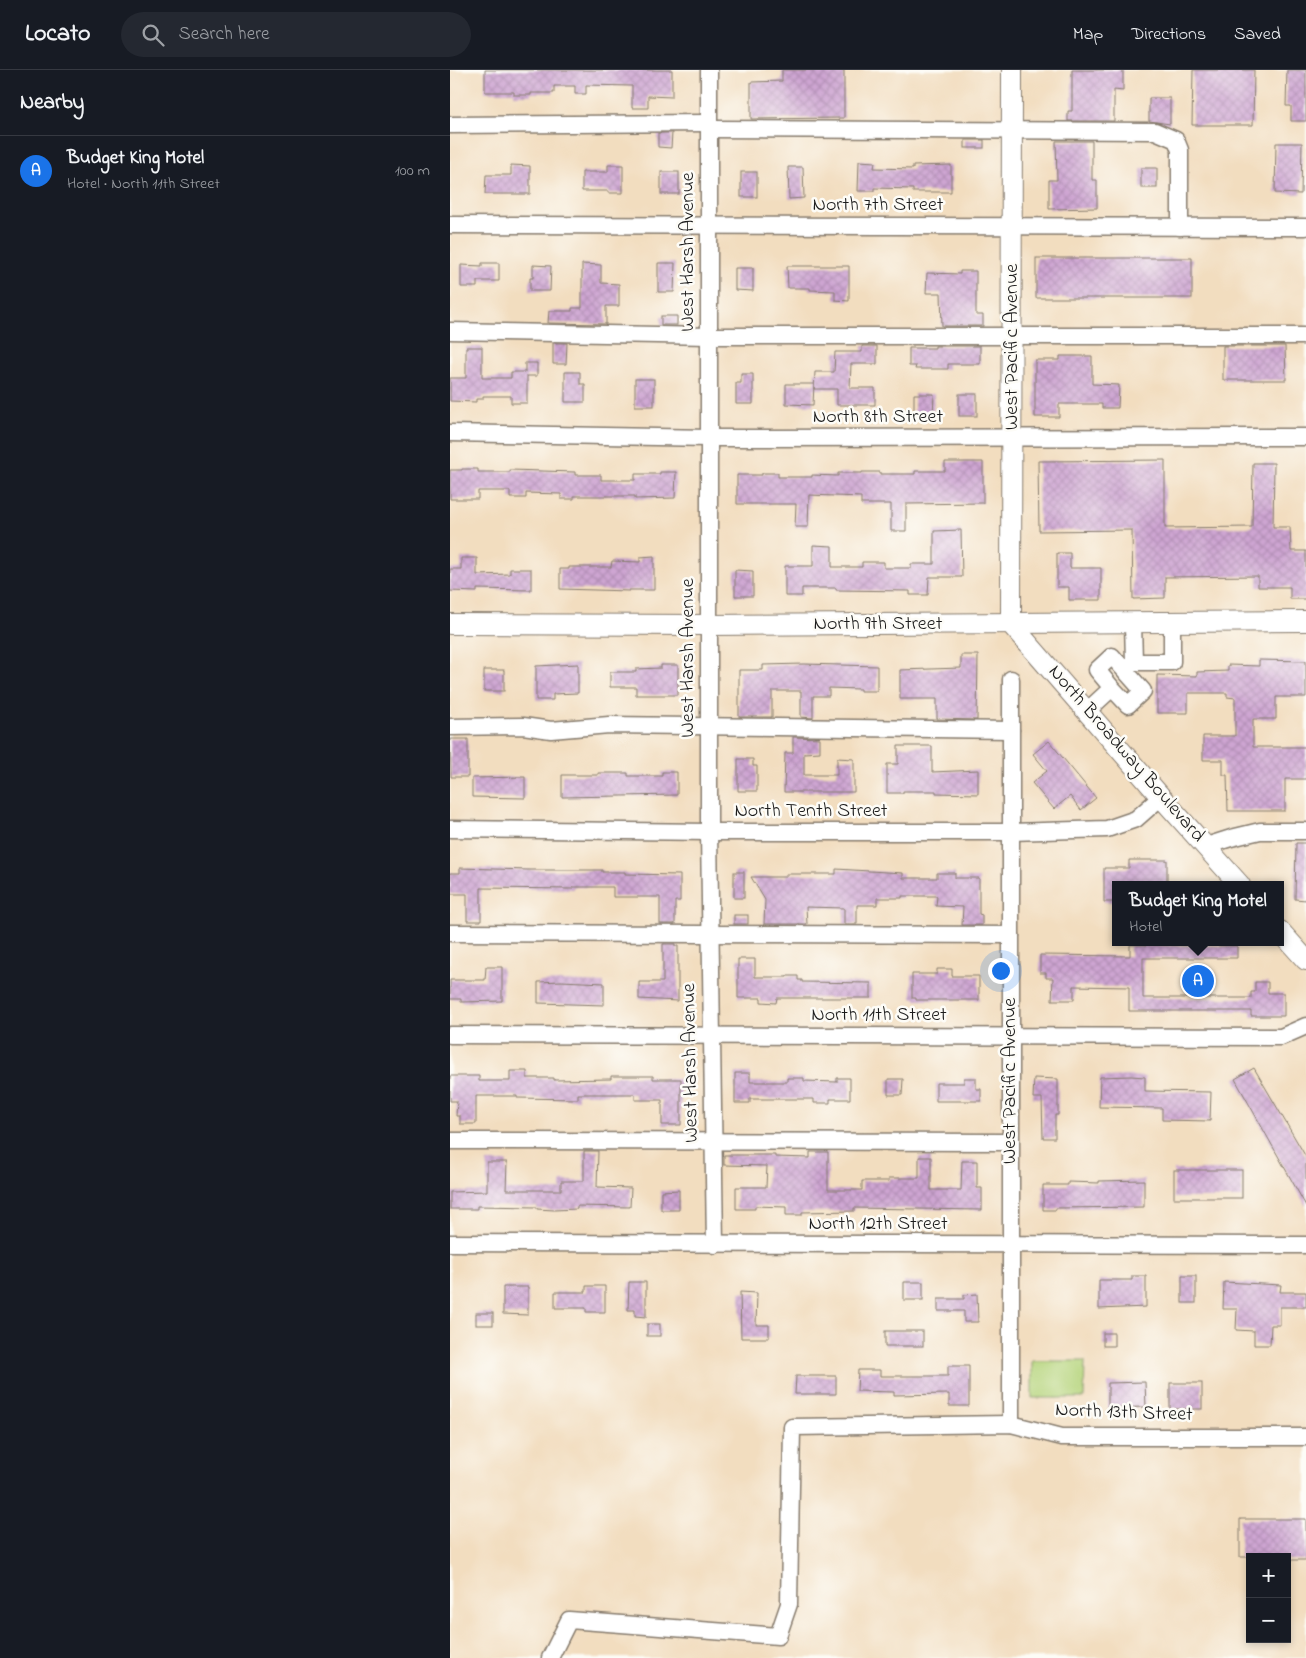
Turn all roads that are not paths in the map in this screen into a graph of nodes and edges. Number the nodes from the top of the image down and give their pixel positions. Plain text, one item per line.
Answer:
1 (709, 70) edge
2 (1012, 70) edge
3 (450, 125) edge
4 (709, 126) junction
5 (1012, 130) junction
6 (450, 225) edge
7 (710, 226) junction
8 (1011, 226) junction
9 (1180, 227) junction
10 (1306, 227) edge
11 (450, 331) edge
12 (709, 336) junction
13 (1306, 336) edge
14 (1011, 337) junction
15 (450, 433) edge
16 (1306, 437) edge
17 (708, 438) junction
18 (1012, 438) junction
19 (1306, 621) edge
20 (1172, 622) junction
21 (1133, 623) junction
22 (450, 624) edge
23 (1011, 624) junction
24 (709, 625) junction
25 (1011, 679) dead end
26 (1122, 679) junction
27 (1087, 711) junction
28 (709, 726) junction
29 (450, 727) edge
30 (1011, 730) junction
31 (1161, 797) junction
32 (450, 829) edge
33 (709, 832) junction
34 (1011, 832) junction
35 (1306, 832) edge
36 (1206, 846) junction
37 (1237, 881) edge
38 (450, 933) edge
39 (710, 935) junction
40 (1011, 935) junction
41 (1284, 935) edge
42 (1306, 960) edge
43 (1306, 1026) edge
44 (450, 1035) edge
45 (711, 1036) junction
46 (1010, 1037) junction
47 (713, 1140) junction
48 (450, 1141) edge
49 (1010, 1142) junction
50 (450, 1243) edge
51 (715, 1245) junction
52 (1010, 1245) junction
53 (1306, 1245) edge
54 (1011, 1424) junction
55 (1306, 1437) edge
56 (550, 1658) edge

1 - 4 street, West Harsh Avenue
2 - 5 main road, West Pacific Avenue
3 - 4 street
4 - 5 street
4 - 7 street, West Harsh Avenue
5 - 8 main road, West Pacific Avenue
5 - 9 street
6 - 7 street, North 7th Street
7 - 8 street, North 7th Street
7 - 12 street, West Harsh Avenue
8 - 9 street, North 7th Street
8 - 14 main road, West Pacific Avenue
9 - 10 street, North 7th Street
11 - 12 street
12 - 14 street
12 - 17 street, West Harsh Avenue
13 - 14 street
14 - 18 main road, West Pacific Avenue
15 - 17 street, North 8th Street
16 - 18 street, North 8th Street
17 - 18 street, North 8th Street
17 - 24 street, West Harsh Avenue
18 - 23 main road, West Pacific Avenue
19 - 20 main road, North 9th Street
20 - 21 main road, North 9th Street
20 - 26 street
21 - 23 main road, North 9th Street
21 - 26 street
22 - 24 main road, North 9th Street
23 - 24 main road, North 9th Street
23 - 27 main road, North Broadway Boulevard
24 - 28 street, West Harsh Avenue
25 - 30 street, West Pacific Avenue
26 - 27 street
27 - 31 main road, North Broadway Boulevard
28 - 29 street
28 - 30 street
28 - 33 street, West Harsh Avenue
30 - 34 street, West Pacific Avenue
31 - 34 street, North Tenth Street
31 - 36 main road, North Broadway Boulevard
32 - 33 street, North Tenth Street
33 - 34 street, North Tenth Street
33 - 39 street, West Harsh Avenue
34 - 40 street, West Pacific Avenue
35 - 36 street
36 - 37 main road, North Broadway Boulevard
38 - 39 street
39 - 40 street
39 - 45 street, West Harsh Avenue
40 - 46 street, West Pacific Avenue
41 - 42 main road
43 - 46 street, North 11th Street
44 - 45 street, North 11th Street
45 - 46 street, North 11th Street
45 - 47 street, West Harsh Avenue
46 - 49 street, West Pacific Avenue
47 - 48 street
47 - 49 street
47 - 51 street, West Harsh Avenue
49 - 52 street, West Pacific Avenue
50 - 51 street, North 12th Street
51 - 52 street, North 12th Street
52 - 53 street, North 12th Street
52 - 54 street, West Pacific Avenue
54 - 55 street, North 13th Street
54 - 56 street, North 13th Street

